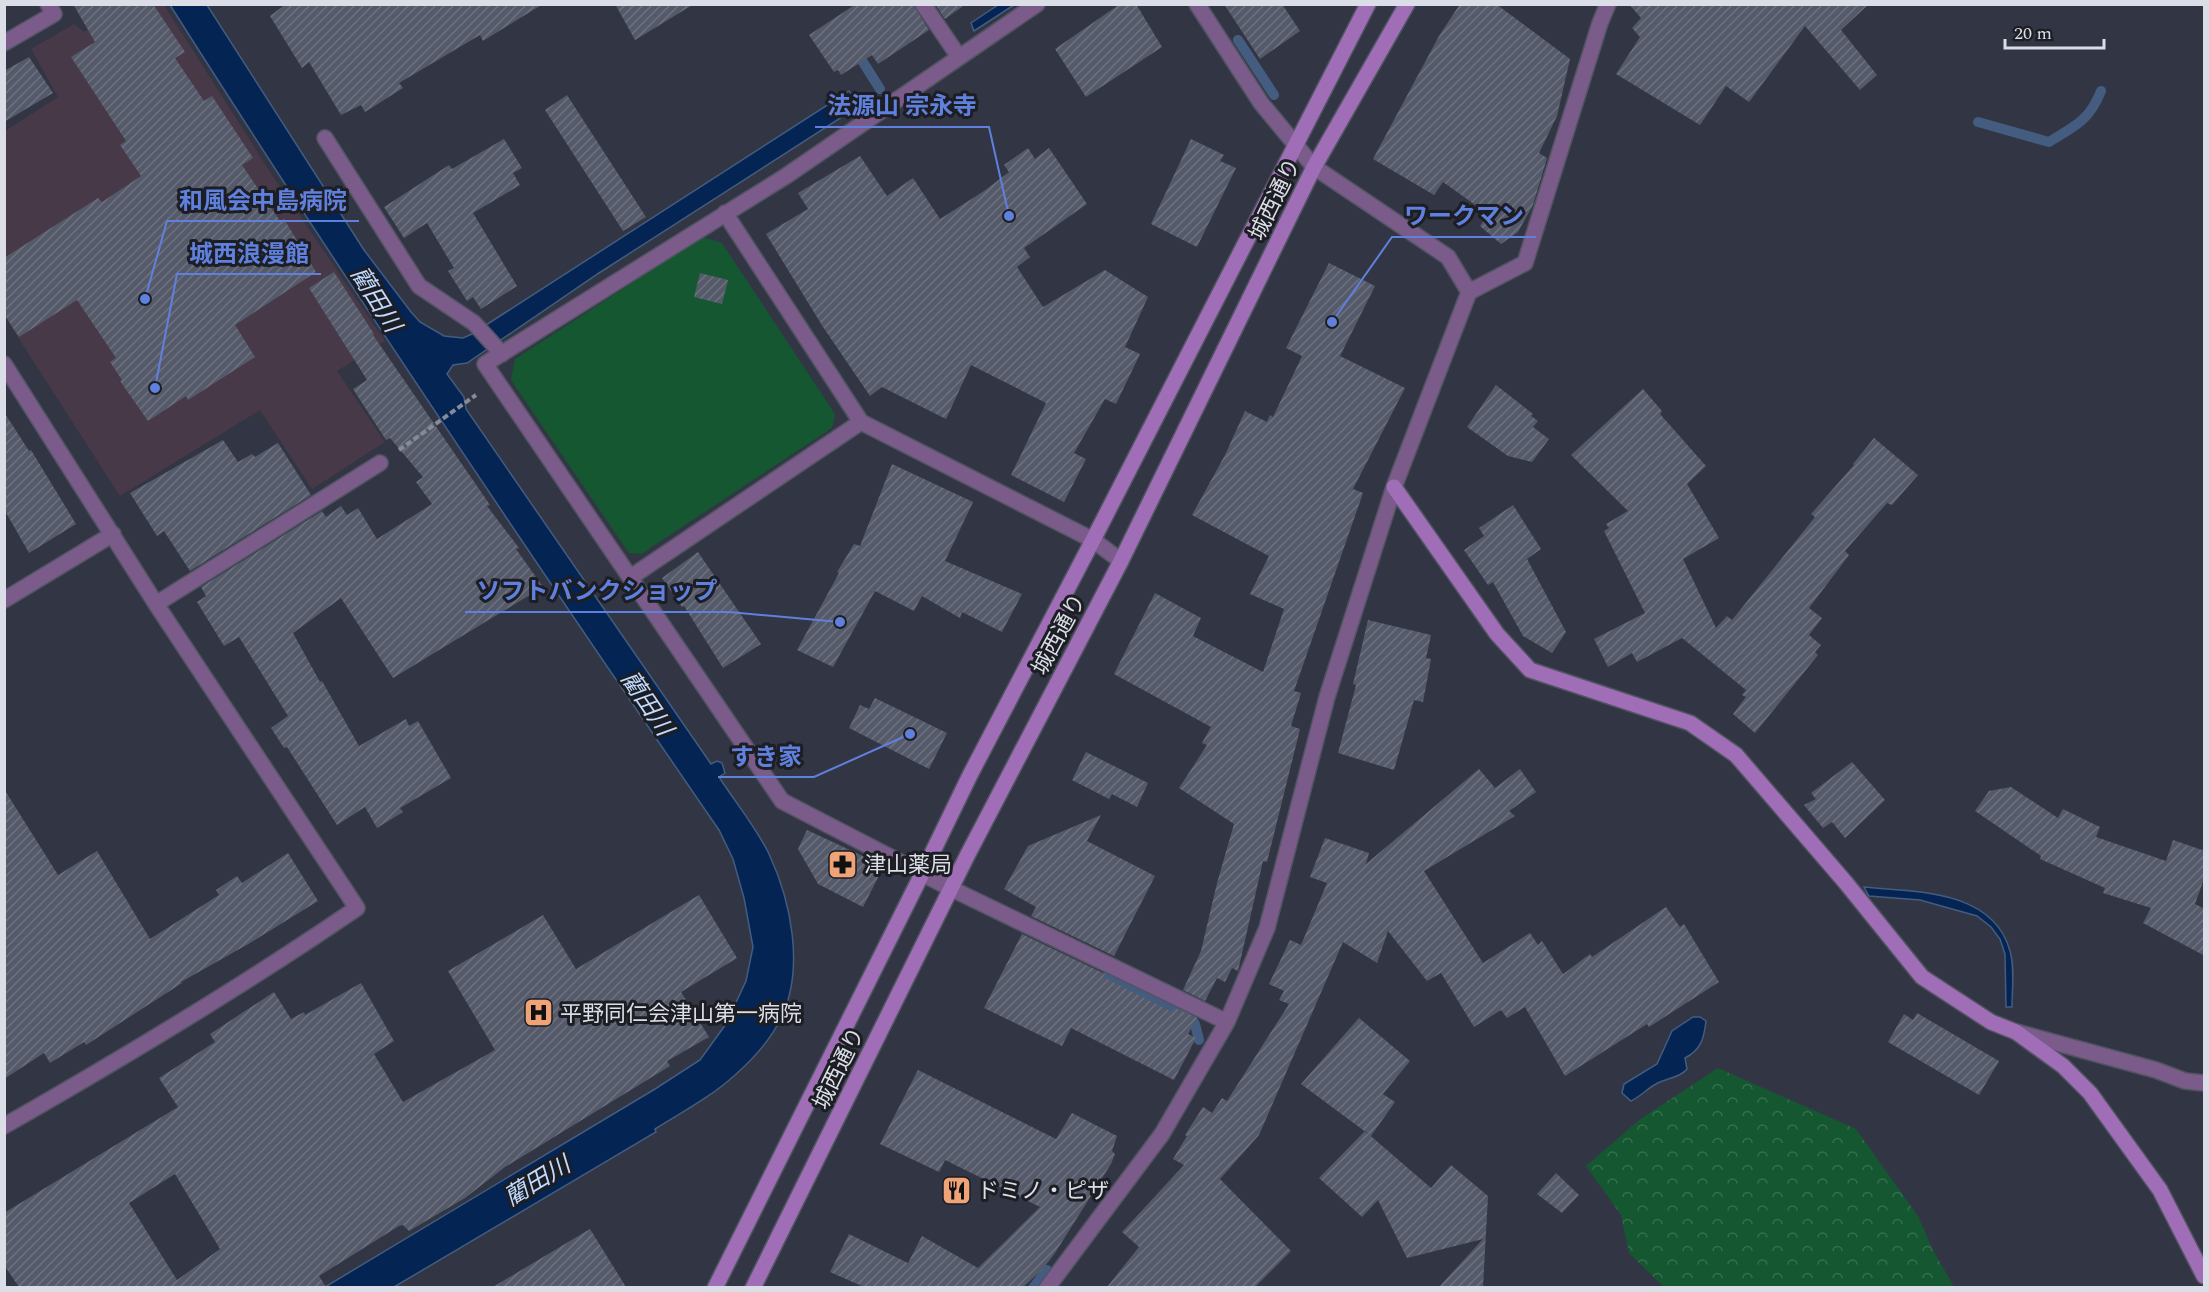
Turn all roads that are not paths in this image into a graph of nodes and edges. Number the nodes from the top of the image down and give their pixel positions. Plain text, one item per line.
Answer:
1 (48, 4) edge
2 (923, 4) edge
3 (1037, 4) edge
4 (1197, 4) edge
5 (1368, 4) edge
6 (1407, 4) edge
7 (1608, 4) edge
8 (4, 43) edge
9 (959, 57) junction
10 (325, 138) dead end
11 (1295, 144) junction
12 (1314, 167) junction
13 (725, 213) junction
14 (1469, 292) junction
15 (502, 354) junction
16 (4, 363) edge
17 (861, 422) junction
18 (380, 463) road end
19 (1394, 487) junction
20 (113, 534) junction
21 (1093, 540) junction
22 (1121, 561) junction
23 (631, 577) junction
24 (4, 600) edge
25 (156, 604) junction
26 (922, 874) junction
27 (952, 889) junction
28 (1227, 1022) junction
29 (2016, 1032) junction
30 (2205, 1083) edge
31 (4, 1126) edge
32 (2205, 1276) edge
33 (715, 1287) edge
34 (753, 1287) edge
35 (1047, 1287) edge

1 - 8 street
2 - 9 street
3 - 9 street
4 - 11 street
5 - 11 street, 城西通り
6 - 12 street, 城西通り
7 - 14 street
9 - 13 street
10 - 15 street
11 - 12 street
11 - 21 street, 城西通り
12 - 14 street
12 - 22 street, 城西通り
13 - 15 street
13 - 17 street
14 - 19 street
15 - 23 street
16 - 20 street
17 - 21 street
17 - 23 street
18 - 25 street
19 - 28 street
19 - 29 street
20 - 24 street
20 - 25 street
21 - 22 street
21 - 26 street, 城西通り
22 - 27 street, 城西通り
23 - 26 street
25 - 31 street
26 - 27 street
26 - 33 street, 城西通り
27 - 28 street
27 - 34 street, 城西通り
28 - 35 street
29 - 30 street
29 - 32 street

